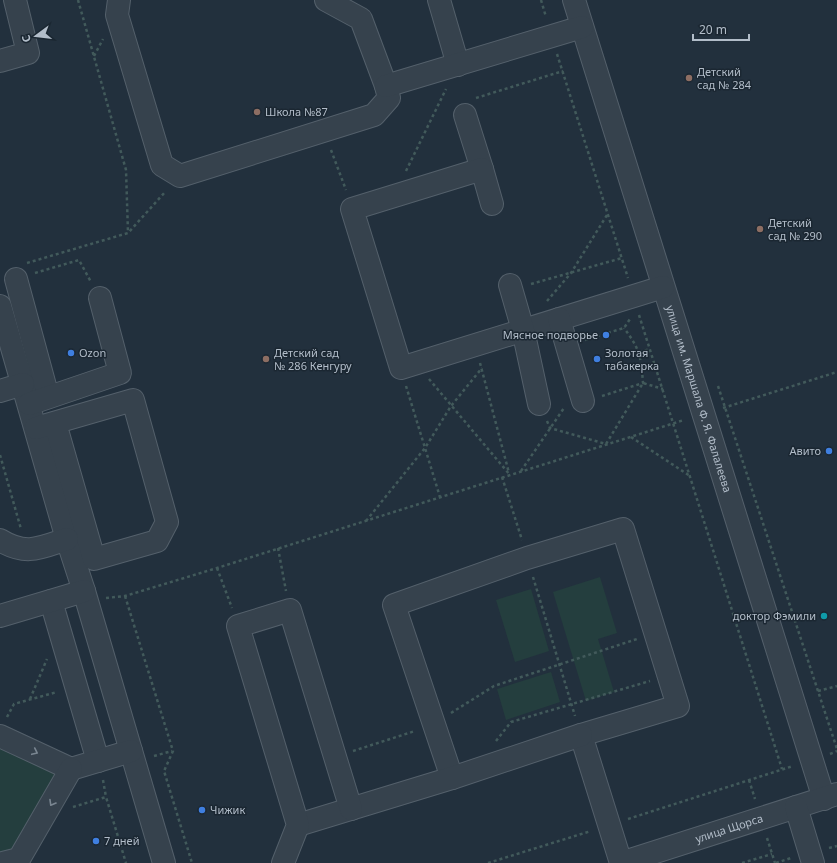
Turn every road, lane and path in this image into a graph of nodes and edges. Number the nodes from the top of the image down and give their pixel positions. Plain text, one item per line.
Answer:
1 (15, 0) edge
2 (78, 0) edge
3 (119, 0) edge
4 (326, 0) edge
5 (439, 0) edge
6 (540, 0) edge
7 (574, 0) edge
8 (582, 27) junction
9 (552, 37) junction
10 (0, 61) edge
11 (458, 65) junction
12 (563, 71) junction
13 (386, 86) junction
14 (465, 115) joint
15 (324, 130) junction
16 (482, 169) junction
17 (180, 176) junction
18 (394, 196) junction
19 (492, 204) dead end
20 (352, 209) junction
21 (608, 215) junction
22 (128, 232) junction
23 (622, 258) junction
24 (20, 272) junction
25 (571, 272) junction
26 (663, 287) junction
27 (510, 288) joint
28 (100, 298) joint
29 (635, 302) junction
30 (0, 306) edge
31 (552, 312) junction
32 (624, 328) junction
33 (522, 330) junction
34 (476, 345) junction
35 (566, 346) junction
36 (650, 349) junction
37 (639, 352) junction
38 (408, 366) junction
39 (482, 368) junction
40 (837, 372) edge
41 (643, 383) junction
42 (663, 388) junction
43 (0, 391) edge
44 (580, 394) junction
45 (33, 395) junction
46 (539, 404) joint
47 (451, 406) junction
48 (725, 407) junction
49 (703, 414) junction
50 (674, 423) junction
51 (45, 426) junction
52 (550, 428) junction
53 (630, 437) junction
54 (606, 444) junction
55 (425, 448) junction
56 (0, 455) edge
57 (521, 471) junction
58 (510, 475) junction
59 (502, 477) junction
60 (691, 477) junction
61 (440, 497) junction
62 (365, 521) junction
63 (0, 540) edge
64 (67, 540) junction
65 (278, 548) junction
66 (28, 550) junction
67 (527, 558) junction
68 (217, 568) junction
69 (84, 591) junction
70 (125, 596) junction
71 (51, 601) junction
72 (290, 610) junction
73 (0, 616) edge
74 (238, 626) junction
75 (656, 633) junction
76 (48, 657) dead end
77 (559, 664) junction
78 (669, 676) junction
79 (837, 686) edge
80 (76, 687) junction
81 (818, 691) junction
82 (30, 700) junction
83 (572, 705) junction
84 (434, 724) junction
85 (2, 730) edge
86 (581, 735) junction
87 (492, 747) dead end
88 (837, 750) edge
89 (131, 751) junction
90 (335, 757) junction
91 (98, 760) junction
92 (812, 760) junction
93 (71, 769) junction
94 (782, 769) junction
95 (452, 778) junction
96 (830, 796) edge
97 (796, 807) junction
98 (352, 809) junction
99 (44, 815) junction
100 (298, 825) junction
101 (609, 826) junction
102 (772, 854) dead end
103 (3, 863) edge
104 (126, 863) edge
105 (164, 863) edge
106 (192, 863) edge
107 (283, 863) edge
108 (488, 863) edge
109 (621, 863) edge
110 (742, 863) edge
111 (813, 863) edge

1 - 10 street
2 - 22 path
3 - 17 street
4 - 13 street
5 - 11 street
6 - 9 path
7 - 8 street, улица им. Маршала Ф. Я. Фалалеева
8 - 9 street
8 - 26 street, улица им. Маршала Ф. Я. Фалалеева
9 - 11 street
9 - 12 path
11 - 13 street
11 - 18 path
12 - 14 path
12 - 21 path
13 - 15 street
14 - 16 street
15 - 17 street
15 - 20 path
16 - 18 street
16 - 19 street
17 - 22 path
18 - 20 street
20 - 38 street
21 - 23 path
21 - 25 path
22 - 24 path
23 - 25 path
23 - 29 path
24 - 28 path
24 - 45 street
25 - 27 path
25 - 31 path
26 - 29 street
26 - 49 street, улица им. Маршала Ф. Я. Фалалеева
27 - 33 street
28 - 45 street
29 - 31 street
29 - 32 path
29 - 36 path
30 - 45 street
31 - 33 street
31 - 35 street
32 - 35 path
32 - 37 path
33 - 34 street
33 - 46 street
34 - 38 street
34 - 39 path
35 - 44 street
36 - 37 path
36 - 42 path
37 - 41 path
38 - 47 path
38 - 55 path
39 - 47 path
39 - 58 path
40 - 48 path
41 - 42 path
41 - 44 path
41 - 54 path
42 - 50 path
43 - 45 street
44 - 52 path
45 - 51 street
46 - 52 path
47 - 55 path
47 - 58 path
48 - 49 path
48 - 81 path
49 - 50 path
49 - 92 street, улица им. Маршала Ф. Я. Фалалеева
50 - 53 path
50 - 60 path
51 - 51 street
51 - 64 street
52 - 54 path
52 - 57 path
53 - 54 path
53 - 60 path
54 - 57 path
55 - 61 path
55 - 62 path
56 - 66 path
57 - 58 path
58 - 59 path
59 - 61 path
59 - 67 path
60 - 94 path
61 - 62 path
62 - 65 path
63 - 66 street
64 - 66 street
64 - 69 street
65 - 68 path
65 - 72 path
67 - 75 street
67 - 77 path
67 - 84 street
68 - 70 path
68 - 74 path
69 - 70 path
69 - 71 street
69 - 89 street
70 - 106 path
71 - 73 street
71 - 80 street
72 - 74 street
72 - 90 street
74 - 100 street
75 - 77 path
75 - 78 street
76 - 82 path
77 - 83 path
77 - 84 path
78 - 83 path
78 - 86 street
79 - 81 path
80 - 82 path
80 - 91 street
81 - 88 path
82 - 85 path
83 - 86 path
83 - 87 path
84 - 90 path
84 - 95 street
85 -> 93 street
86 - 95 street
86 - 101 street
88 - 92 path
89 - 91 street
89 - 105 street
90 - 98 street
91 - 93 street
92 - 94 path
92 - 96 street, улица им. Маршала Ф. Я. Фалалеева
93 -> 99 street
94 - 101 path
95 - 98 street
96 - 97 street, улица Щорса
97 - 109 street, улица Щорса
97 - 111 street
98 - 100 street
99 - 103 street
99 - 104 path
100 - 107 street
101 - 108 path
101 - 109 street
102 - 110 path

